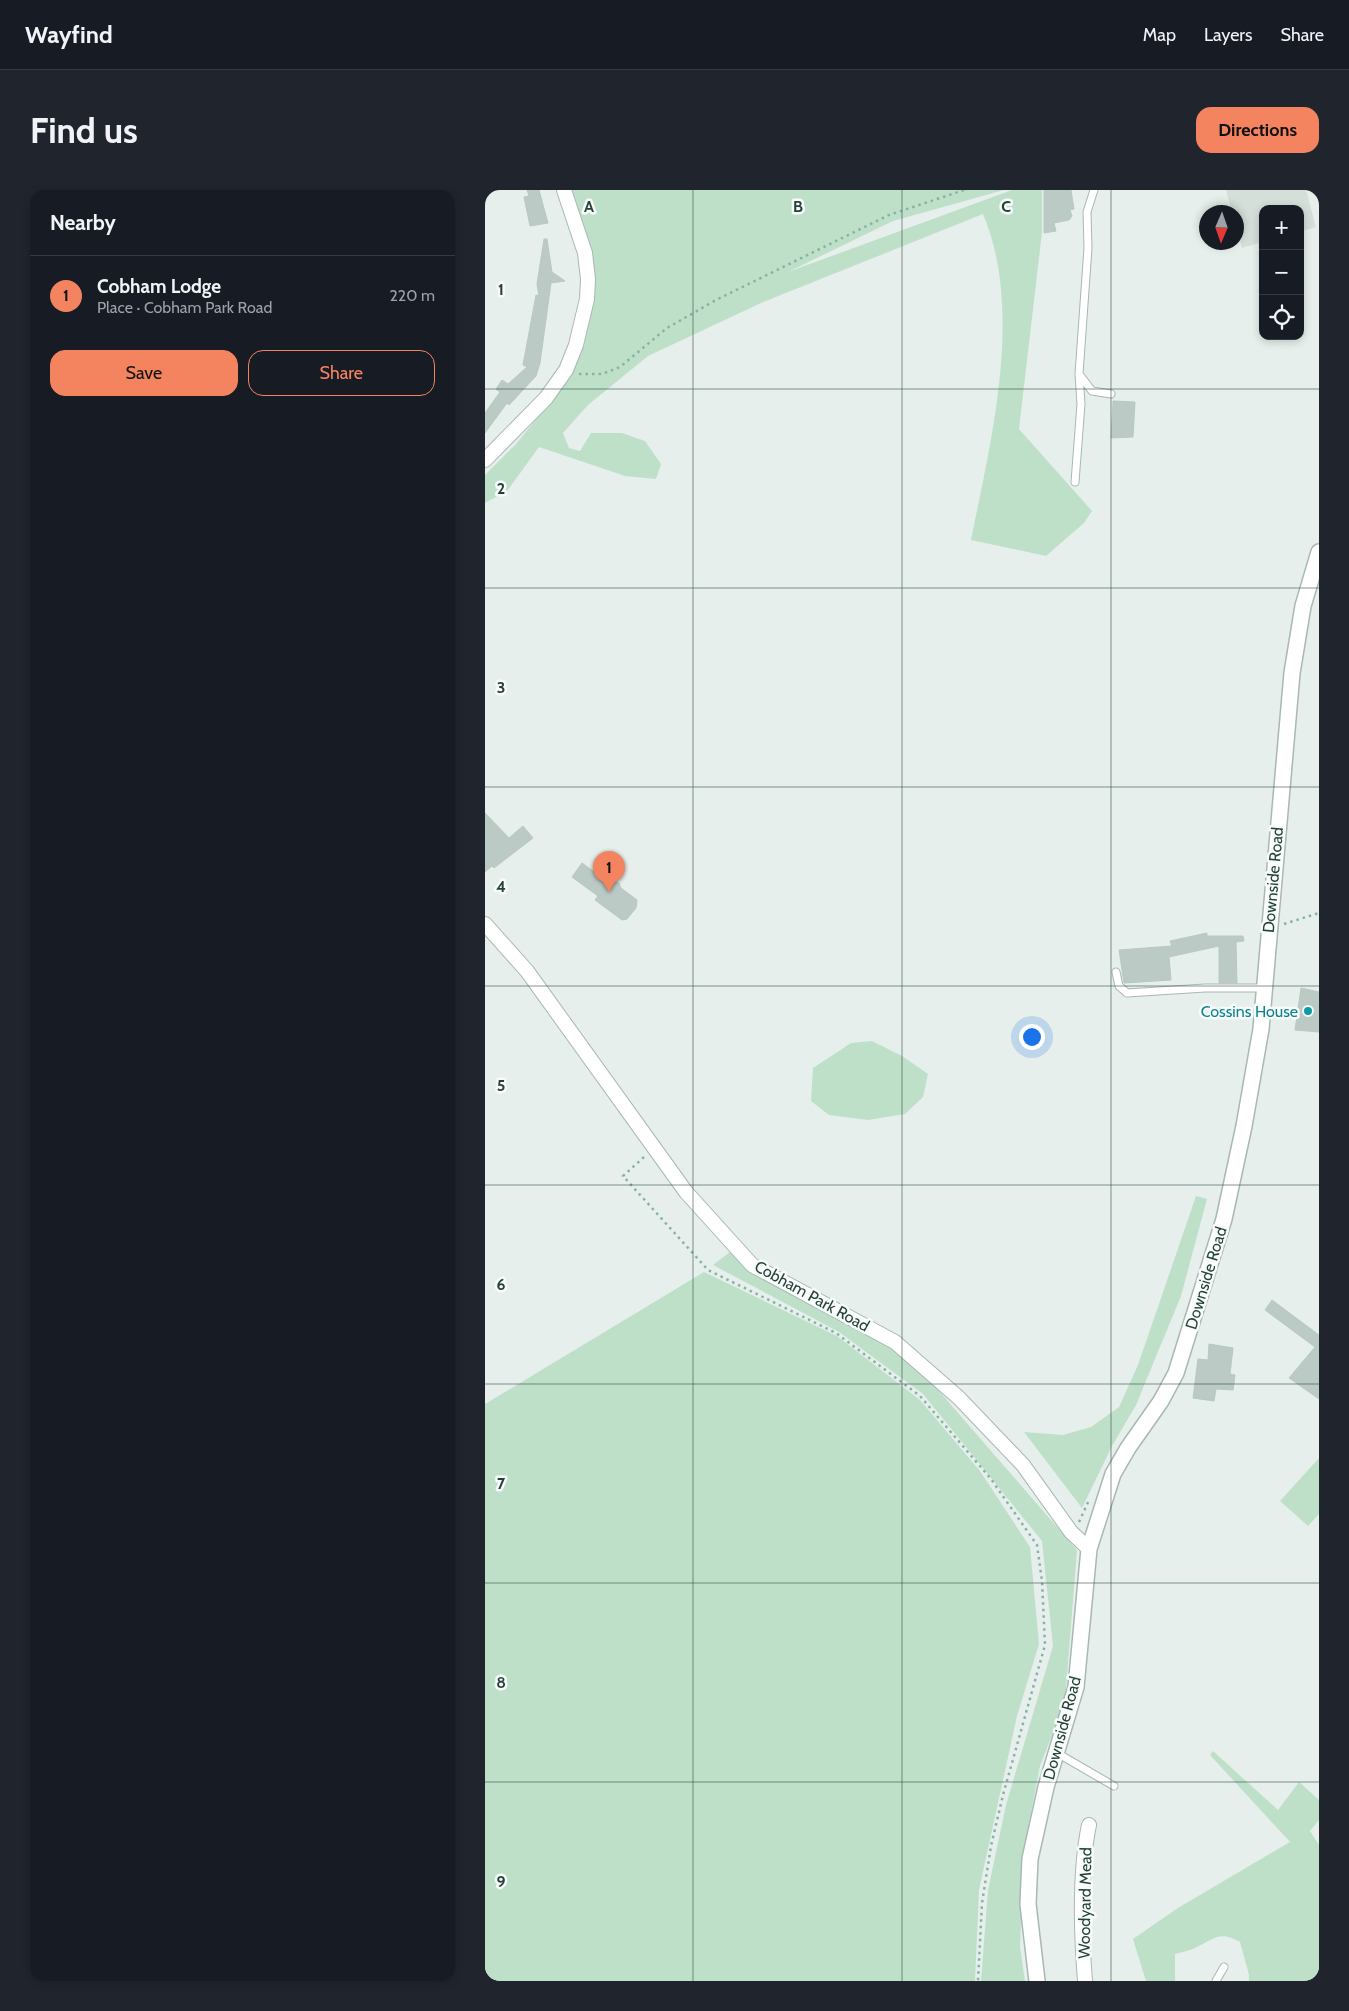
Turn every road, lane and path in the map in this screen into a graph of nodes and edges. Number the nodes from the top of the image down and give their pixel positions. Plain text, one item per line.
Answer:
1 (564, 190) edge
2 (964, 190) edge
3 (1094, 190) edge
4 (566, 370) junction
5 (1079, 374) junction
6 (1111, 394) dead end
7 (485, 460) edge
8 (1075, 482) dead end
9 (1319, 552) edge
10 (1319, 914) edge
11 (485, 924) edge
12 (1268, 929) junction
13 (1116, 972) dead end
14 (1264, 988) junction
15 (654, 1148) junction
16 (1089, 1549) junction
17 (1056, 1753) junction
18 (1114, 1786) dead end
19 (1089, 1825) dead end
20 (1224, 1967) dead end
21 (978, 1981) edge
22 (1037, 1981) edge
23 (1085, 1981) edge
24 (1216, 1981) edge

1 - 4 street
2 - 4 path
3 - 5 lane
4 - 7 street
5 - 6 lane
5 - 8 lane
9 - 12 street, Downside Road
10 - 12 path
11 - 15 street, Cobham Park Road
12 - 14 street, Downside Road
13 - 14 lane
14 - 16 street, Downside Road
15 - 16 street, Cobham Park Road
15 - 21 path
16 - 17 street, Downside Road
17 - 18 lane
17 - 22 street, Downside Road
19 - 23 street, Woodyard Mead
20 - 24 lane

